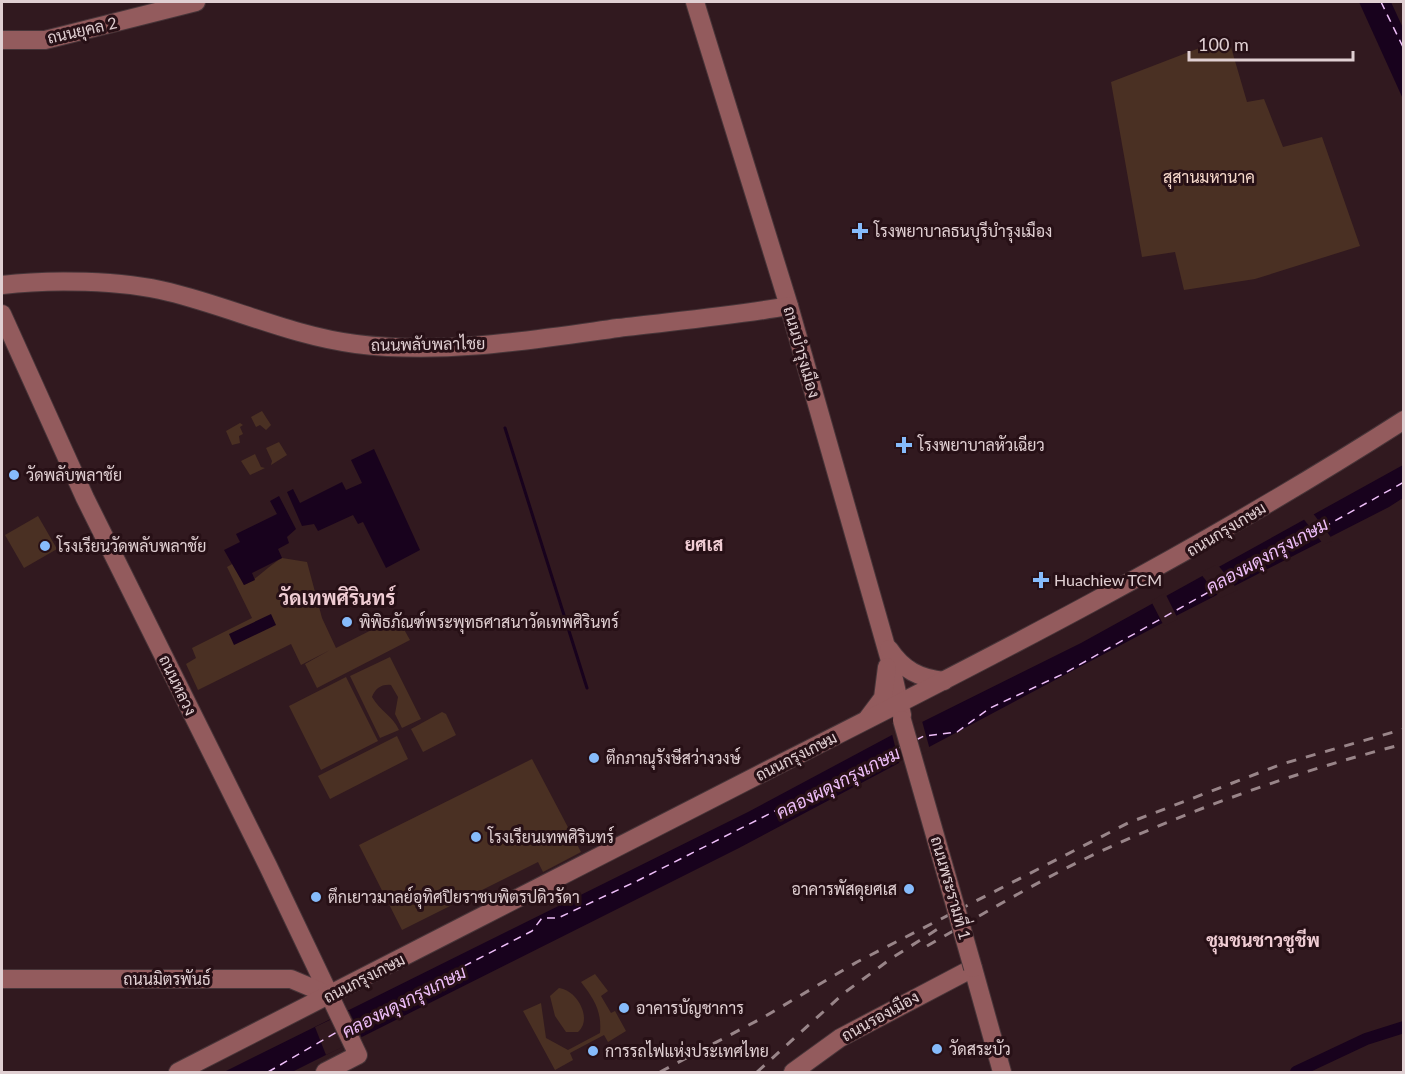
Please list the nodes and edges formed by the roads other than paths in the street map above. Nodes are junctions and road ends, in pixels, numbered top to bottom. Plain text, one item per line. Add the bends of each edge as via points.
1 (196, 2) edge
2 (695, 2) edge
3 (2, 40) edge
4 (2, 285) edge
5 (789, 306) junction
6 (2, 314) edge
7 (1404, 420) edge
8 (886, 648) junction
9 (944, 681) junction
10 (901, 712) junction
11 (866, 721) junction
12 (973, 968) junction
13 (2, 979) edge
14 (332, 1003) junction
15 (178, 1072) edge
16 (325, 1072) edge
17 (793, 1072) edge
18 (1002, 1072) edge

1 - 3 main road, ถนนยุคล 2 via 45,40
2 - 5 main road, ถนนบำรุงเมือง
4 - 5 main road, ถนนพลับพลาไชย via 99,284 167,292 298,331 354,344 390,347 559,338
5 - 8 main road, ถนนบำรุงเมือง
6 - 14 main road, ถนนหลวง via 80,487
7 - 9 main road, ถนนกรุงเกษม via 1191,549
8 - 9 main road via 905,669 930,680
8 - 10 main road, ถนนบำรุงเมือง
8 - 11 main road via 883,698
9 - 10 main road, ถนนกรุงเกษม
10 - 11 main road, ถนนกรุงเกษม
10 - 12 main road, ถนนพระรามที่ 1, bridge
11 - 14 main road, ถนนกรุงเกษม
12 - 17 main road, ถนนรองเมือง via 931,987 822,1049
12 - 18 main road, ถนนพระรามที่ 1
13 - 14 main road, ถนนมิตรพันธ์ via 291,979
14 - 15 main road, ถนนกรุงเกษม
14 - 16 main road, ถนนหลวง via 355,1051

